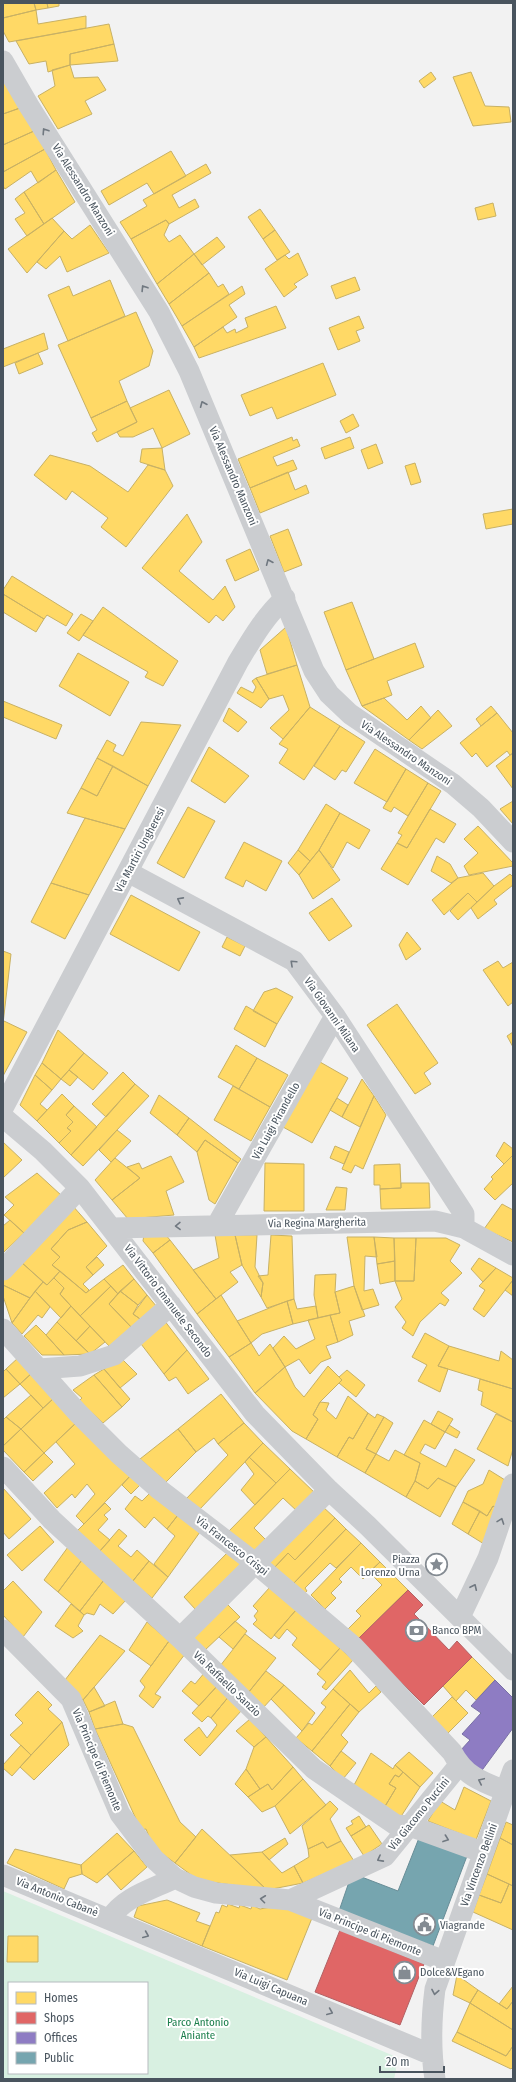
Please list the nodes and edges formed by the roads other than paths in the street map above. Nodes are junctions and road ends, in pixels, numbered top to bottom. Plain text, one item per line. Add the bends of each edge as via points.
1 (3, 61) edge
2 (285, 598) junction
3 (513, 842) edge
4 (128, 872) junction
5 (335, 1016) junction
6 (3, 1108) edge
7 (3, 1117) edge
8 (80, 1188) junction
9 (218, 1226) junction
10 (113, 1228) junction
11 (464, 1228) junction
12 (513, 1256) edge
13 (3, 1270) edge
14 (171, 1305) junction
15 (3, 1329) edge
16 (39, 1369) junction
17 (3, 1467) edge
18 (513, 1484) edge
19 (329, 1490) junction
20 (255, 1563) junction
21 (460, 1617) junction
22 (3, 1630) edge
23 (180, 1638) junction
24 (513, 1670) edge
25 (459, 1765) junction
26 (513, 1770) edge
27 (509, 1793) edge
28 (410, 1826) junction
29 (482, 1852) junction
30 (3, 1875) edge
31 (175, 1878) junction
32 (290, 1900) junction
33 (110, 1919) junction
34 (444, 1961) junction
35 (432, 2055) junction
36 (435, 2079) edge

2 -> 1 street, Via Alessandro Manzoni via 189,371 159,312
2 - 3 street, Via Alessandro Manzoni via 314,671 329,694 350,714 453,784 481,808
2 - 4 street, Via Martiri Ungheresi via 269,614 238,662
5 -> 4 street, Via Giovanni Milana via 294,962
4 - 6 street, Via Martiri Ungheresi
5 - 9 street, Via Luigi Pirandello
5 - 11 street, Via Giovanni Milana via 464,1214
7 - 8 street, Via Vittorio Emanuele Secondo via 43,1151
8 - 10 street, Via Vittorio Emanuele Secondo
8 - 13 street
9 -> 10 street, Via Regina Margherita
9 - 11 street, Via Regina Margherita via 435,1221
10 - 14 street, Via Vittorio Emanuele Secondo
11 - 12 street, Via Regina Margherita
14 - 16 street via 114,1355 80,1366
14 - 19 street, Via Vittorio Emanuele Secondo via 255,1414
15 - 16 street, Via Francesco Crispi
16 - 20 street, Via Francesco Crispi via 119,1454 160,1490
17 - 23 street, Via Raffaello Sanzio via 52,1520
21 -> 18 street via 488,1558
19 - 20 street
19 - 21 street, Via Vittorio Emanuele Secondo
20 - 23 street
20 - 25 street, Via Francesco Crispi via 353,1646 452,1752
21 - 24 street, Via Vittorio Emanuele Secondo
22 - 31 street, Via Principe di Piemonte via 71,1699 120,1814 154,1859
23 - 28 street, Via Raffaello Sanzio via 314,1769 396,1825
27 -> 25 street, Via Francesco Crispi via 476,1780
25 - 28 street, Via Giacomo Puccini
26 - 27 street, Via Vincenzo Bellini
27 - 29 street, Via Vincenzo Bellini
28 -> 29 street, Via Raffaello Sanzio
28 -> 32 street, Via Giacomo Puccini via 385,1856
29 - 34 street, Via Vincenzo Bellini
30 - 33 street, Via Antonio Cabanè
32 -> 31 street, Via Principe di Piemonte via 216,1893
31 - 33 street via 116,1909
32 - 34 street, Via Principe di Piemonte
33 -> 35 street, Via Luigi Capuana
34 -> 35 street, Via Vincenzo Bellini via 434,1995 431,2023
35 - 36 street, Via Vincenzo Bellini

